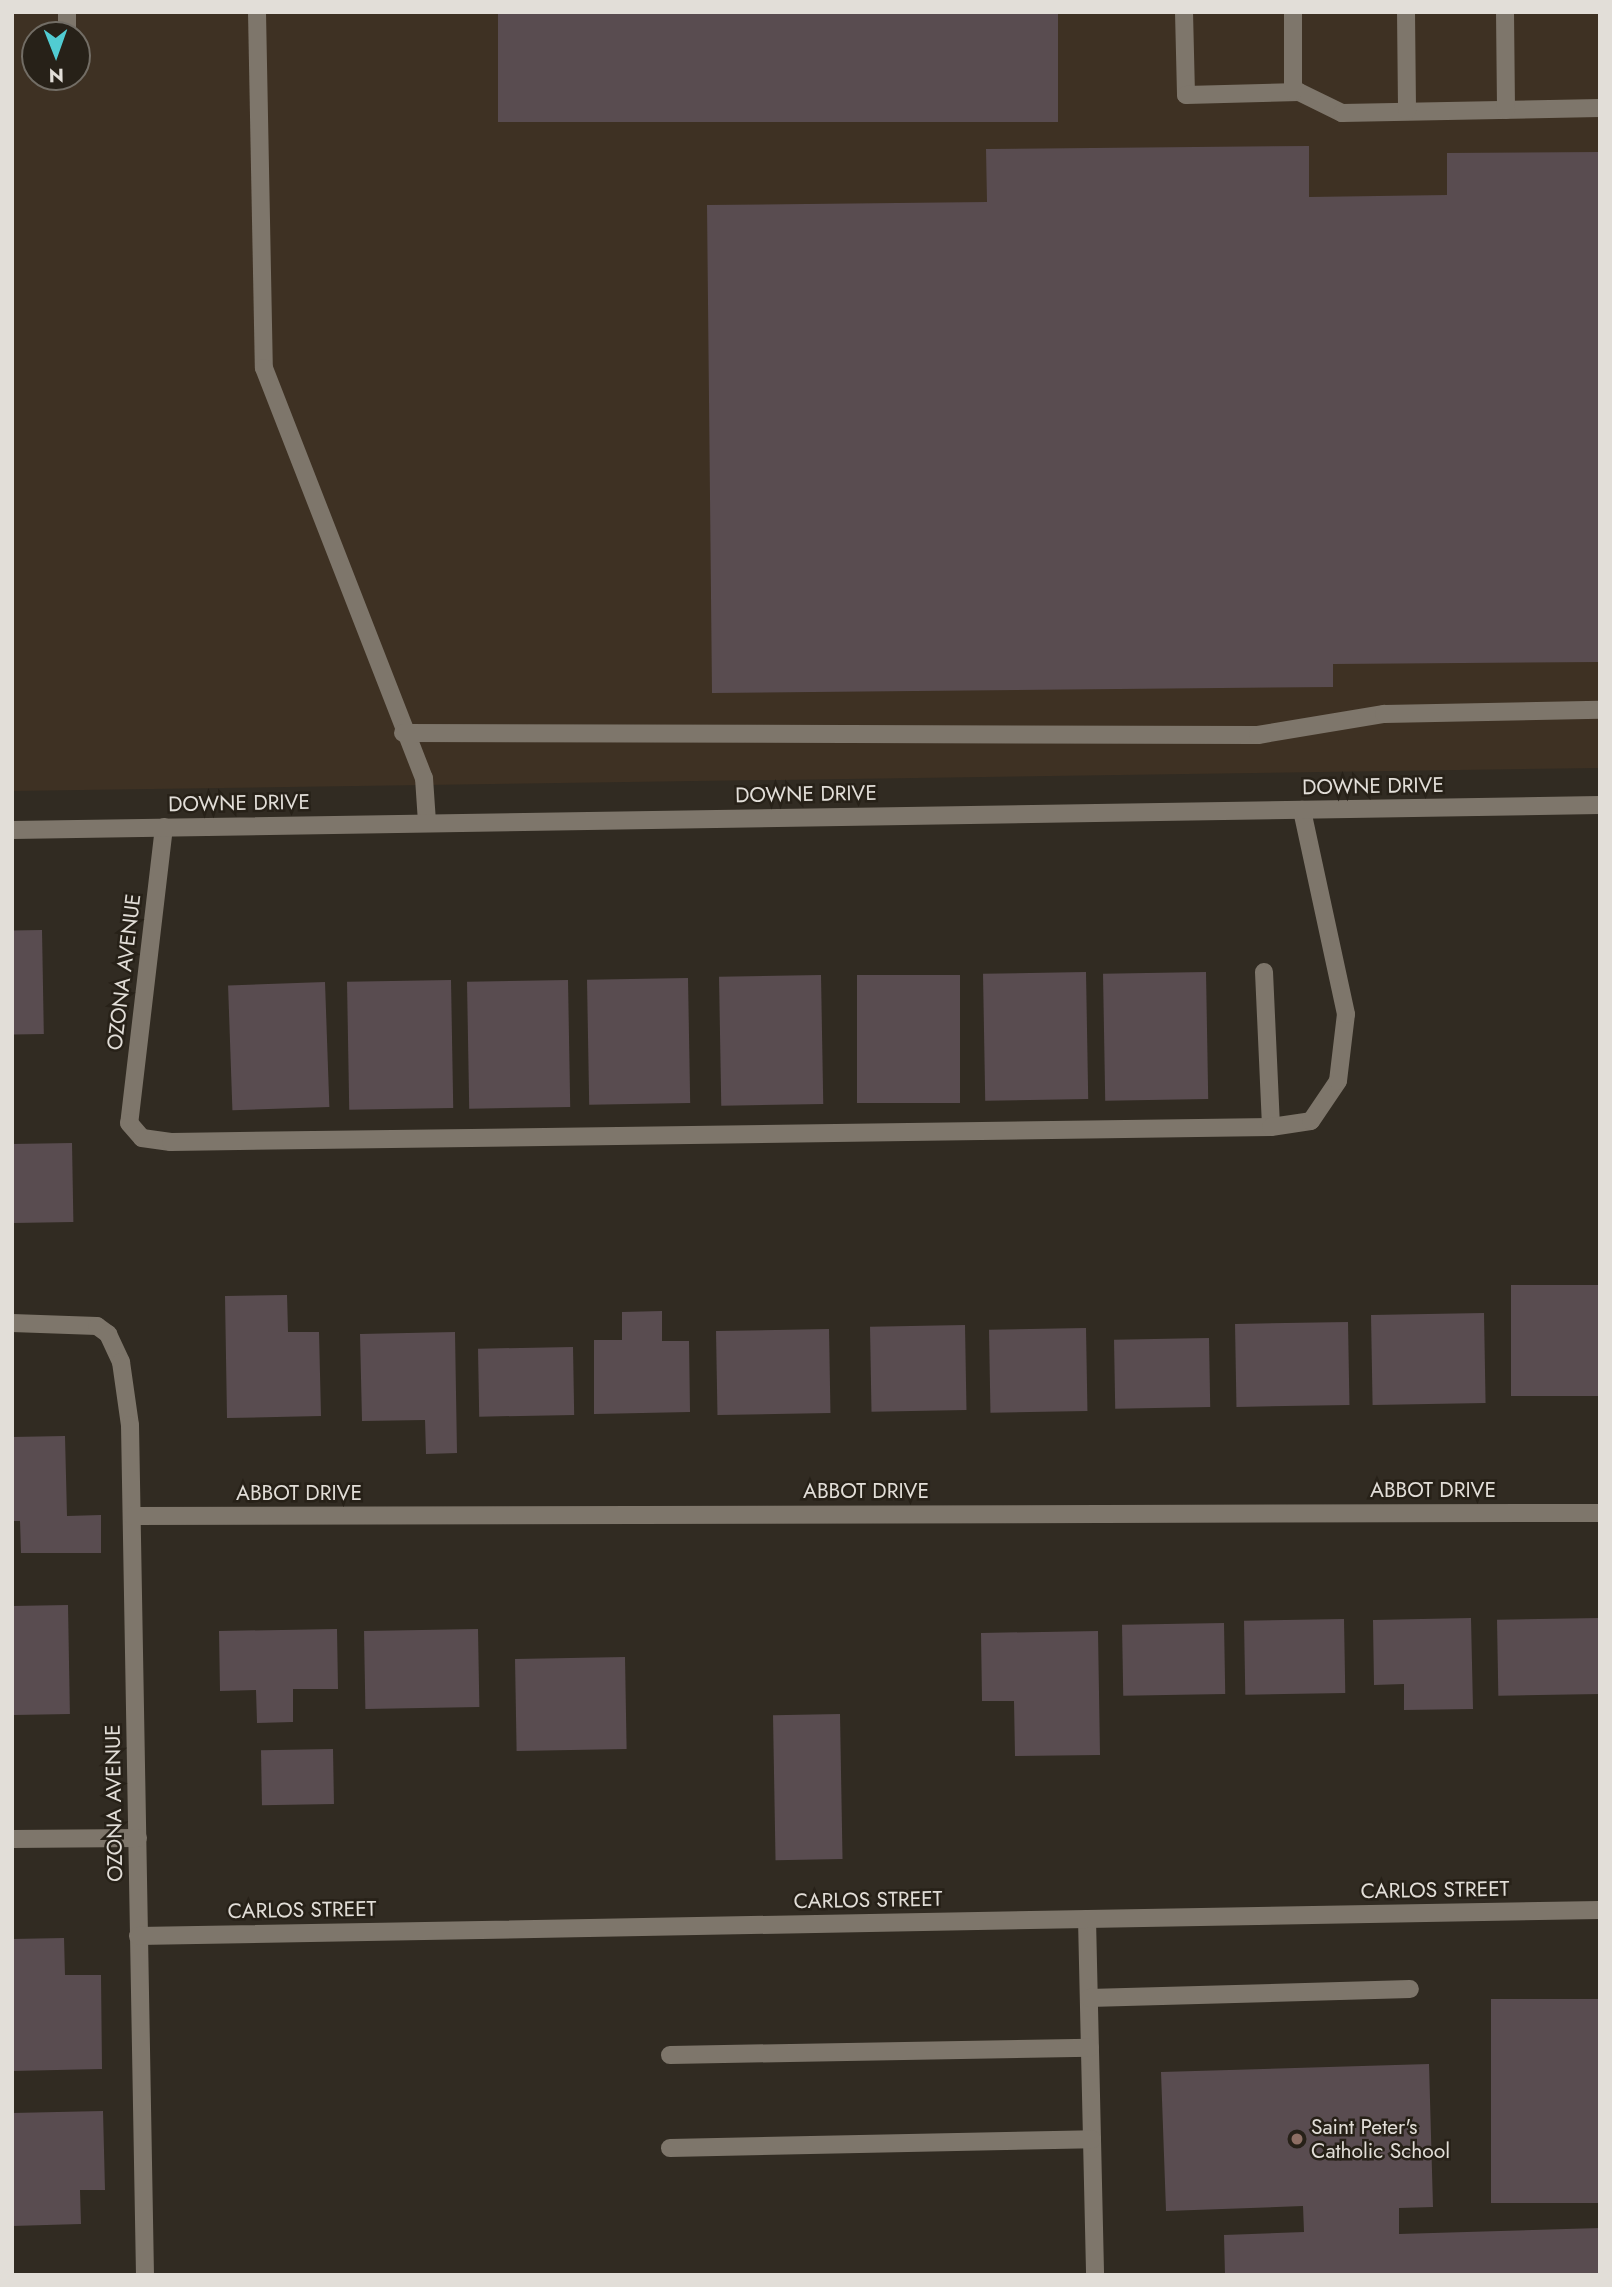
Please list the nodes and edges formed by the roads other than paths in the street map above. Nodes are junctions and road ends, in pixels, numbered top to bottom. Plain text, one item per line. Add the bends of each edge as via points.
1 (257, 12) edge
2 (1184, 12) edge
3 (1293, 12) edge
4 (1406, 12) edge
5 (1505, 12) edge
6 (1293, 92) junction
7 (1600, 108) edge
8 (1506, 110) junction
9 (1407, 111) junction
10 (1600, 710) edge
11 (403, 733) junction
12 (1600, 805) edge
13 (1302, 810) junction
14 (427, 822) junction
15 (164, 827) junction
16 (12, 830) edge
17 (1264, 972) dead end
18 (1271, 1127) junction
19 (12, 1323) edge
20 (1600, 1513) edge
21 (132, 1516) junction
22 (138, 1838) junction
23 (12, 1839) edge
24 (1600, 1910) edge
25 (1087, 1919) junction
26 (138, 1936) junction
27 (1410, 1989) dead end
28 (1089, 1998) junction
29 (1090, 2048) junction
30 (670, 2055) dead end
31 (1092, 2139) junction
32 (670, 2148) dead end
33 (145, 2275) edge
34 (1095, 2275) edge

1 - 11 street via 264,369
2 - 6 street via 1186,95
3 - 6 street
4 - 9 street
5 - 8 street
6 - 9 street via 1342,113
7 - 8 street
8 - 9 street
10 - 11 street via 1384,714 1258,735
11 - 14 street via 424,778
12 - 13 street, DOWNE DRIVE
13 - 14 street, DOWNE DRIVE
13 - 18 street via 1346,1014 1338,1081 1311,1121
14 - 15 street, DOWNE DRIVE
15 - 16 street, DOWNE DRIVE
15 - 18 street, OZONA AVENUE via 129,1123 142,1138 171,1142
17 - 18 street
19 - 21 street, OZONA AVENUE via 97,1326 108,1334 121,1362 130,1426
20 - 21 street, ABBOT DRIVE
21 - 22 street, OZONA AVENUE
22 - 23 street
22 - 26 street, OZONA AVENUE
24 - 25 street, CARLOS STREET
25 - 26 street, CARLOS STREET
25 - 28 street
26 - 33 street, OZONA AVENUE
27 - 28 street
28 - 29 street
29 - 30 street
29 - 31 street
31 - 32 street
31 - 34 street

